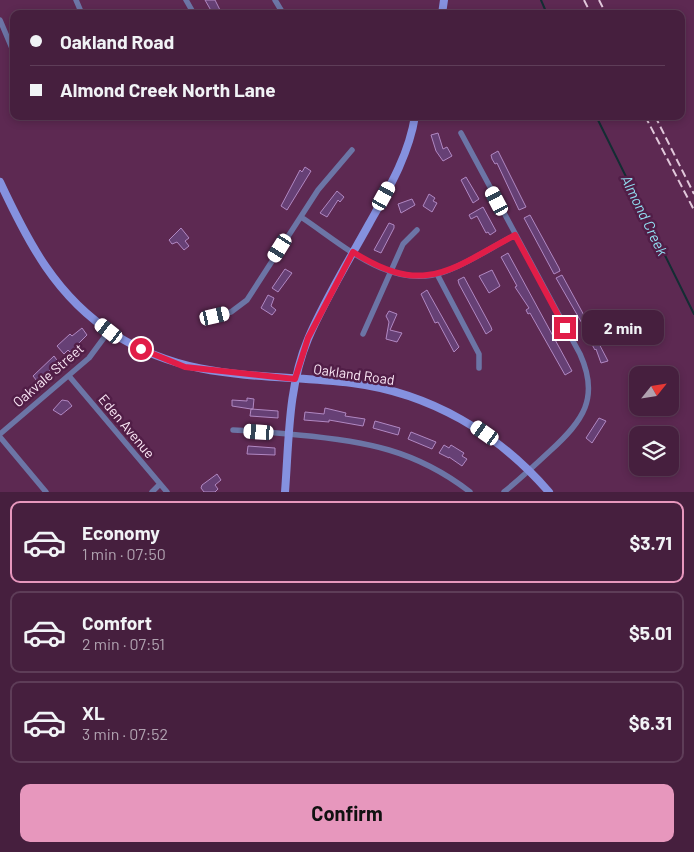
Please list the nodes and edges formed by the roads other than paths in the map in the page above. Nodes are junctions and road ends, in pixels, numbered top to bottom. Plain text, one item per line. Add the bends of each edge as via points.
1 (275, 0) edge
2 (281, 10) dead end
3 (0, 20) edge
4 (10, 44) edge
5 (414, 120) edge
6 (461, 133) dead end
7 (352, 150) dead end
8 (0, 182) edge
9 (301, 217) junction
10 (417, 230) dead end
11 (515, 235) junction
12 (353, 252) junction
13 (390, 272) junction
14 (437, 274) junction
15 (205, 318) dead end
16 (109, 331) junction
17 (363, 334) dead end
18 (479, 368) dead end
19 (69, 376) junction
20 (295, 379) junction
21 (232, 430) dead end
22 (290, 434) junction
23 (0, 436) edge
24 (529, 470) junction
25 (160, 484) junction
26 (46, 492) edge
27 (152, 492) edge
28 (167, 492) edge
29 (285, 492) edge
30 (470, 492) edge
31 (504, 492) edge
32 (549, 492) edge

1 - 2 street
3 - 4 street
5 - 12 street via 392,182
6 - 11 street
7 - 9 street via 318,190
8 - 16 street, Oakland Road via 39,259 66,294
9 - 12 street
9 - 15 street via 247,300 231,312
10 - 13 street via 403,244
11 - 14 street
11 - 24 street via 580,354 589,385 587,405 581,418
12 - 13 street
12 - 20 street via 308,338
13 - 14 street via 416,277
13 - 17 street
14 - 18 street via 476,348
16 - 19 street, Oakvale Street via 89,358
16 - 20 street, Oakland Road via 157,357 185,367
19 - 23 street, Oakvale Street
19 - 25 street, Eden Avenue
20 - 22 street
20 - 24 street, Oakland Road via 369,386 420,400 474,426
21 - 22 street
22 - 29 street
22 - 30 street via 358,441 392,449 433,467
23 - 26 street
24 - 31 street
24 - 32 street, Oakland Road
25 - 27 street
25 - 28 street, Eden Avenue

